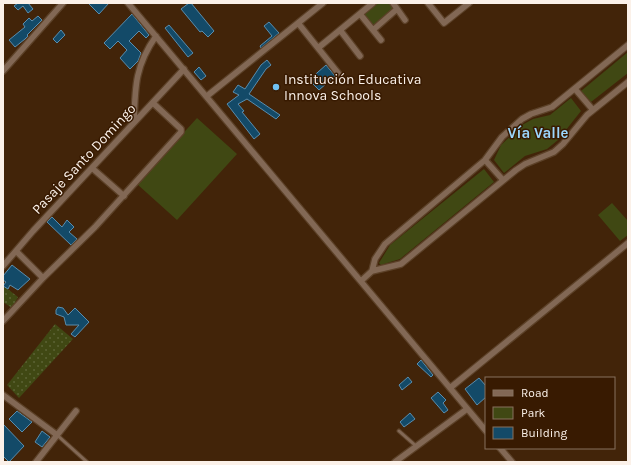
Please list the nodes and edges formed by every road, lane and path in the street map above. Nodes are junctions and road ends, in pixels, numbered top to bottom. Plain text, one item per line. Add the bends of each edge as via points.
1 (63, 3) edge
2 (128, 3) edge
3 (323, 3) edge
4 (373, 3) edge
5 (393, 3) edge
6 (428, 3) edge
7 (465, 4) edge
8 (398, 9) junction
9 (360, 14) junction
10 (405, 20) dead end
11 (298, 23) junction
12 (340, 30) junction
13 (372, 30) junction
14 (156, 36) junction
15 (381, 40) dead end
16 (628, 45) edge
17 (318, 48) junction
18 (360, 56) dead end
19 (184, 69) junction
20 (3, 71) edge
21 (338, 74) dead end
22 (628, 82) edge
23 (575, 89) junction
24 (207, 96) junction
25 (153, 103) junction
26 (593, 110) junction
27 (134, 122) junction
28 (486, 160) junction
29 (92, 168) junction
30 (503, 180) junction
31 (124, 196) junction
32 (628, 243) edge
33 (16, 251) junction
34 (3, 266) edge
35 (372, 271) junction
36 (43, 278) junction
37 (361, 281) junction
38 (3, 321) edge
39 (450, 388) junction
40 (3, 394) edge
41 (467, 409) junction
42 (76, 411) dead end
43 (485, 430) edge
44 (399, 431) dead end
45 (57, 435) junction
46 (416, 446) junction
47 (501, 449) edge
48 (36, 462) edge
49 (87, 462) edge
50 (395, 462) edge
51 (512, 462) edge

1 - 20 street
2 - 14 street
3 - 11 street
4 - 9 street
5 - 8 street
6 - 7 street via 444,23
8 - 10 street
8 - 13 street
9 - 12 street
9 - 13 street
11 - 17 street
11 - 24 street
12 - 17 street
12 - 18 street
13 - 15 street
14 - 19 street
14 - 27 street via 145,52 135,86
16 - 23 street
17 - 21 street
19 - 24 street
19 - 25 street, Pasaje Santo Domingo
22 - 26 street
23 - 26 street
23 - 28 street via 552,106 522,119 502,137
24 - 37 street
25 - 27 street, Pasaje Santo Domingo
25 - 31 street via 181,129 181,132
26 - 30 street via 554,152 525,164
27 - 29 street, Pasaje Santo Domingo
28 - 30 street
28 - 35 street via 385,244 375,259
29 - 31 street
29 - 33 street, Pasaje Santo Domingo
30 - 35 street via 401,264
31 - 36 street
32 - 39 street
33 - 34 street, Pasaje Santo Domingo
33 - 36 street
35 - 37 street
36 - 38 street
37 - 39 street
39 - 41 street
40 - 45 street
41 - 43 street
41 - 46 street
42 - 45 street
44 - 46 lane
45 - 48 street
45 - 49 lane
46 - 50 street
47 - 51 street

